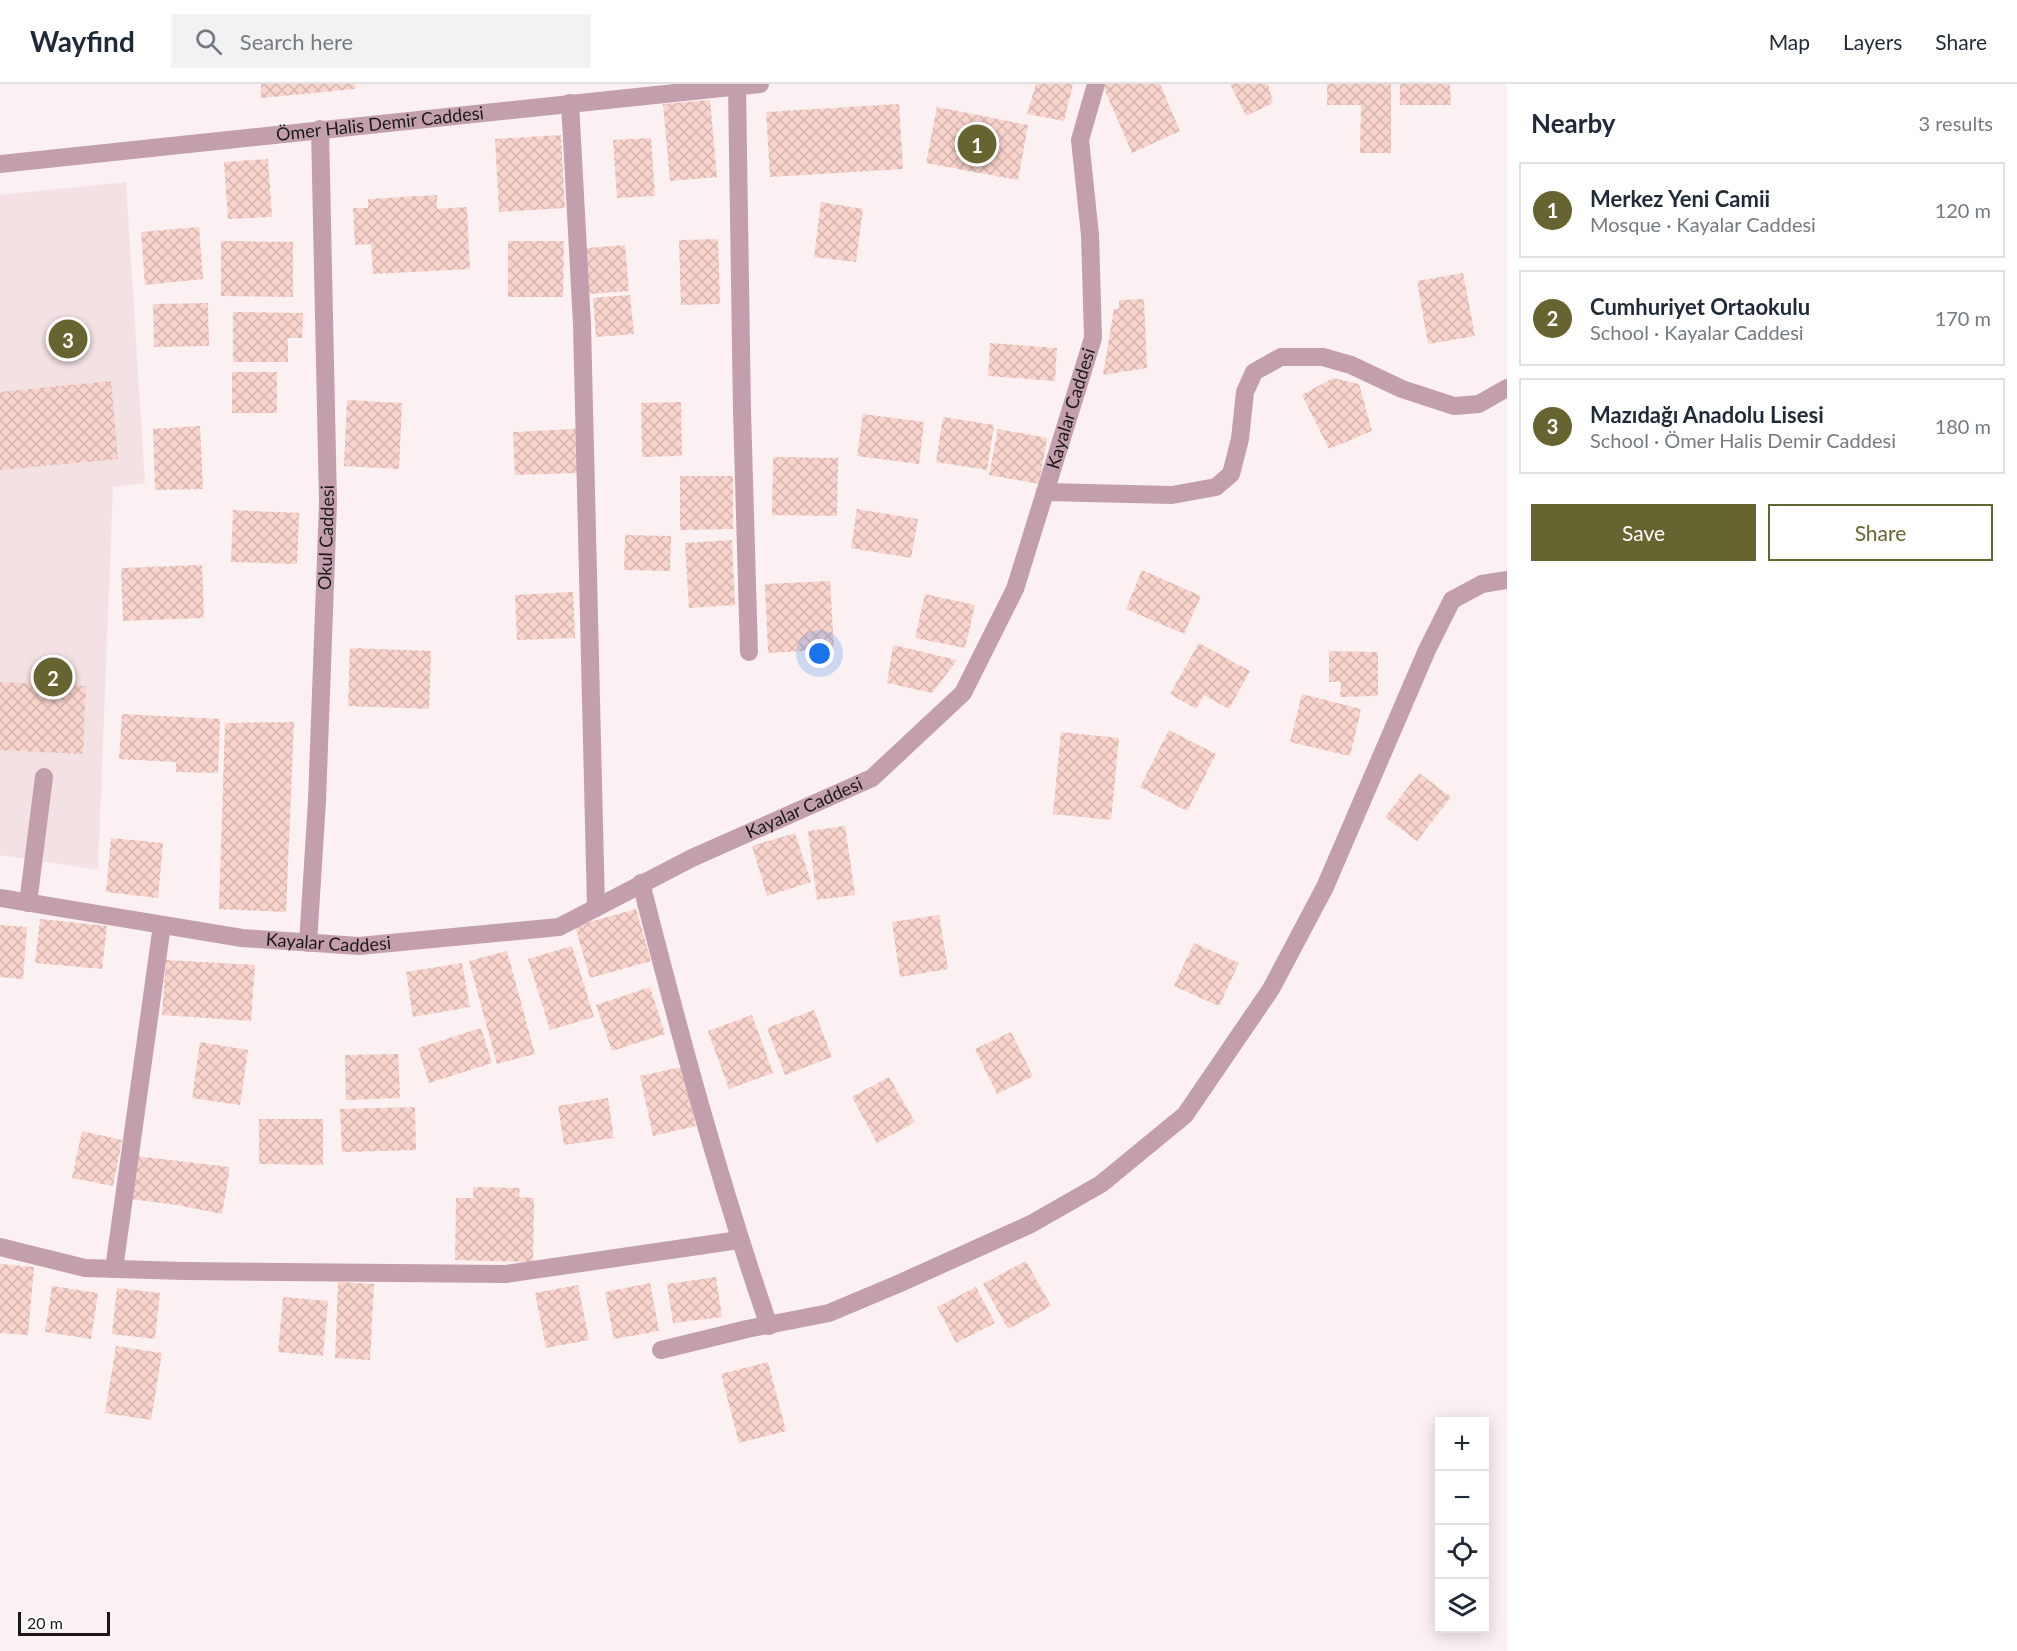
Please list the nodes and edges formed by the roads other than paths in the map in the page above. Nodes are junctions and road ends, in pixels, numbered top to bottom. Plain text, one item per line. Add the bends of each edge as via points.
1 (760, 84) edge
2 (1096, 84) edge
3 (737, 87) junction
4 (570, 103) junction
5 (320, 129) junction
6 (0, 164) edge
7 (1507, 388) edge
8 (1045, 492) junction
9 (1507, 580) edge
10 (749, 652) dead end
11 (44, 777) dead end
12 (641, 883) junction
13 (0, 898) edge
14 (28, 903) junction
15 (596, 908) junction
16 (162, 925) junction
17 (308, 943) junction
18 (739, 1240) junction
19 (0, 1247) edge
20 (114, 1269) junction
21 (769, 1326) junction
22 (661, 1350) dead end

1 - 3 street, Ömer Halis Demir Caddesi
2 - 8 street, Kayalar Caddesi via 1080,140 1090,235 1094,338
3 - 4 street, Ömer Halis Demir Caddesi
3 - 10 street
4 - 5 street, Ömer Halis Demir Caddesi
4 - 15 street via 582,324
5 - 6 street, Ömer Halis Demir Caddesi
5 - 17 street, Okul Caddesi via 328,503
7 - 8 street via 1479,404 1454,406 1323,357 1281,357 1254,372 1245,393 1231,474 1216,487 1172,495
8 - 12 street, Kayalar Caddesi via 1015,589 963,693 872,778
9 - 21 street via 1482,584 1452,600 1325,887 1271,989 1185,1115 1101,1184 1031,1224 829,1313
11 - 14 street
12 - 15 street, Kayalar Caddesi
12 - 18 street
13 - 14 street, Kayalar Caddesi
14 - 16 street, Kayalar Caddesi
15 - 17 street, Kayalar Caddesi via 559,927 359,946
16 - 17 street, Kayalar Caddesi via 242,938
16 - 20 street
18 - 20 street via 506,1274
18 - 21 street
19 - 20 street via 85,1268
21 - 22 street

